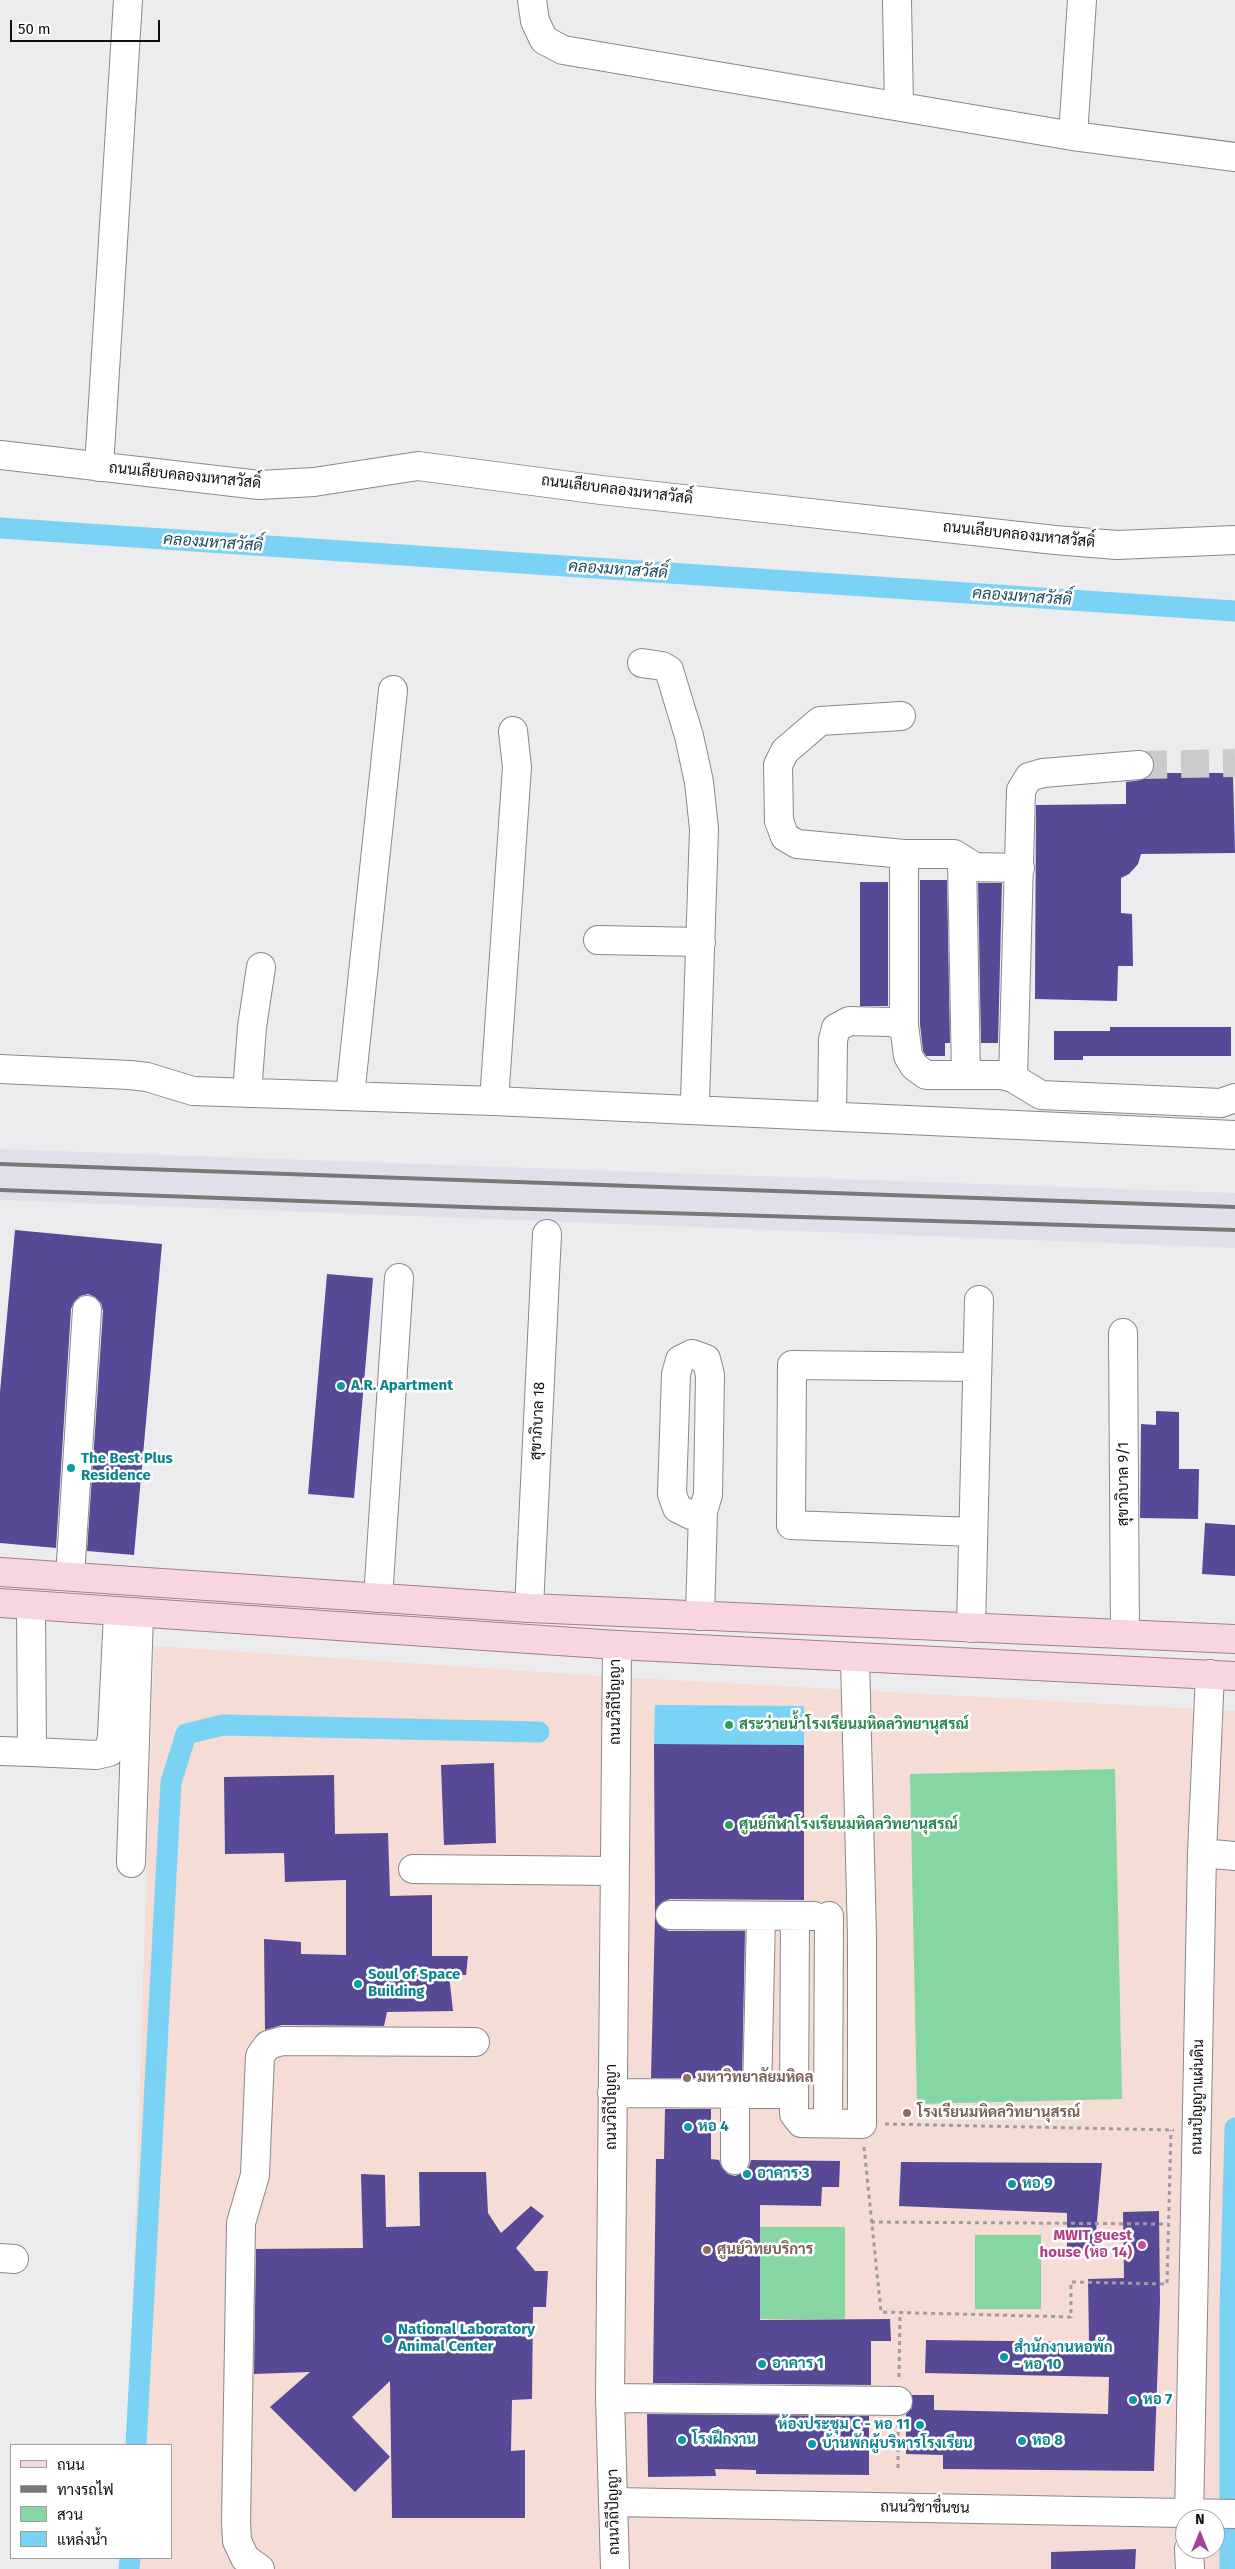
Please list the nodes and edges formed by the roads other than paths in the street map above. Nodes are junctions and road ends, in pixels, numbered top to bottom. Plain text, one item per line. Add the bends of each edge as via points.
1 (128, 0) edge
2 (532, 0) edge
3 (897, 0) edge
4 (1082, 0) edge
5 (900, 106) junction
6 (1073, 136) junction
7 (1235, 157) edge
8 (0, 455) edge
9 (99, 467) junction
10 (1235, 540) edge
11 (642, 662) dead end
12 (393, 690) dead end
13 (901, 716) dead end
14 (513, 731) dead end
15 (1139, 765) tunnel mouth
16 (904, 854) junction
17 (962, 861) junction
18 (1020, 868) junction
19 (598, 940) dead end
20 (701, 942) junction
21 (261, 967) dead end
22 (904, 1025) junction
23 (0, 1070) edge
24 (966, 1075) junction
25 (1013, 1078) junction
26 (247, 1093) junction
27 (350, 1096) junction
28 (1235, 1098) edge
29 (494, 1101) junction
30 (697, 1110) junction
31 (832, 1116) junction
32 (1235, 1135) edge
33 (547, 1234) dead end
34 (399, 1278) dead end
35 (979, 1300) dead end
36 (87, 1310) dead end
37 (1124, 1333) dead end
38 (977, 1367) junction
39 (694, 1512) dead end
40 (973, 1532) junction
41 (0, 1572) edge
42 (70, 1576) junction
43 (378, 1598) junction
44 (0, 1603) edge
45 (31, 1606) junction
46 (529, 1608) junction
47 (129, 1613) junction
48 (691, 1615) junction
49 (971, 1628) junction
50 (1125, 1634) junction
51 (1235, 1639) edge
52 (617, 1645) junction
53 (855, 1658) junction
54 (1222, 1675) edge
55 (0, 1751) edge
56 (32, 1752) junction
57 (1202, 1853) junction
58 (1235, 1856) edge
59 (131, 1863) dead end
60 (413, 1869) dead end
61 (614, 1871) junction
62 (670, 1915) dead end
63 (860, 1915) junction
64 (761, 1916) junction
65 (795, 1916) junction
66 (829, 1916) junction
67 (475, 2042) dead end
68 (612, 2093) junction
69 (746, 2094) junction
70 (794, 2094) junction
71 (828, 2123) junction
72 (735, 2160) dead end
73 (610, 2398) junction
74 (898, 2402) dead end
75 (615, 2502) junction
76 (1189, 2509) edge
77 (1175, 2516) edge
78 (260, 2569) edge
79 (616, 2569) edge

1 - 9 street
2 - 5 street via 535,21 544,40 563,50
3 - 5 street
4 - 6 street
5 - 6 street
6 - 7 street
8 - 9 street, ถนนเลียบคลองมหาสวัสดิ์
9 - 10 street, ถนนเลียบคลองมหาสวัสดิ์ via 259,485 314,482 418,466 601,490 1064,541 1117,545
11 - 20 street via 669,670 693,754 704,829
12 - 27 street
13 - 16 street via 820,720 786,751 778,765 779,821 786,837 797,844
14 - 29 street via 517,767
15 - 18 street via 1029,777 1021,790
16 - 17 street via 954,854
16 - 22 street
17 - 18 street via 975,868
17 - 24 street
18 - 25 street
19 - 20 street
20 - 30 street
21 - 26 street
22 - 24 street via 908,1056 914,1066 926,1075
22 - 31 street via 849,1021 836,1028
23 - 26 street via 130,1075 192,1091
24 - 25 street
25 - 28 street via 1041,1095 1220,1103
26 - 27 street
27 - 29 street
29 - 30 street
30 - 31 street
31 - 32 street
33 - 46 street, สุขาภิบาล 18
34 - 43 street
35 - 38 street
36 - 42 street
37 - 50 street, สุขาภิบาล 9/1
38 - 40 street
38 - 40 street via 792,1365 791,1525
39 - 48 street
40 - 49 street
41 - 42 main road
42 - 43 main road
43 - 46 main road
44 - 45 main road
45 - 47 main road
45 - 56 street
46 - 48 main road
47 - 52 main road
47 - 56 street via 109,1752 96,1755
47 - 59 street
48 - 49 main road
49 - 50 main road
50 - 51 main road
52 - 53 main road
52 - 61 street, ถนนวิถีปัญญา
53 - 54 main road
53 - 63 street
54 - 57 street, ถนนปัญญาแผ่นดิน
55 - 56 street
57 - 58 street
57 - 76 street, ถนนปัญญาแผ่นดิน via 1184,2130
60 - 61 street
61 - 68 street, ถนนวิถีปัญญา
62 - 64 street
63 - 66 street
63 - 71 street via 862,2124
64 - 65 street
64 - 69 street
65 - 66 street
65 - 70 street
66 - 71 street
67 - 78 street via 282,2041 268,2045 260,2056 255,2175 241,2223 236,2522 237,2541 245,2558
68 - 69 street
68 - 73 street, ถนนวิถีปัญญา
69 - 70 street
69 - 72 street
70 - 71 street via 794,2114 798,2121
73 - 74 street
73 - 75 street, ถนนวิถีปัญญา
75 - 77 street, ถนนวิชาชื่นชน
75 - 79 street, ถนนวิถีปัญญา

